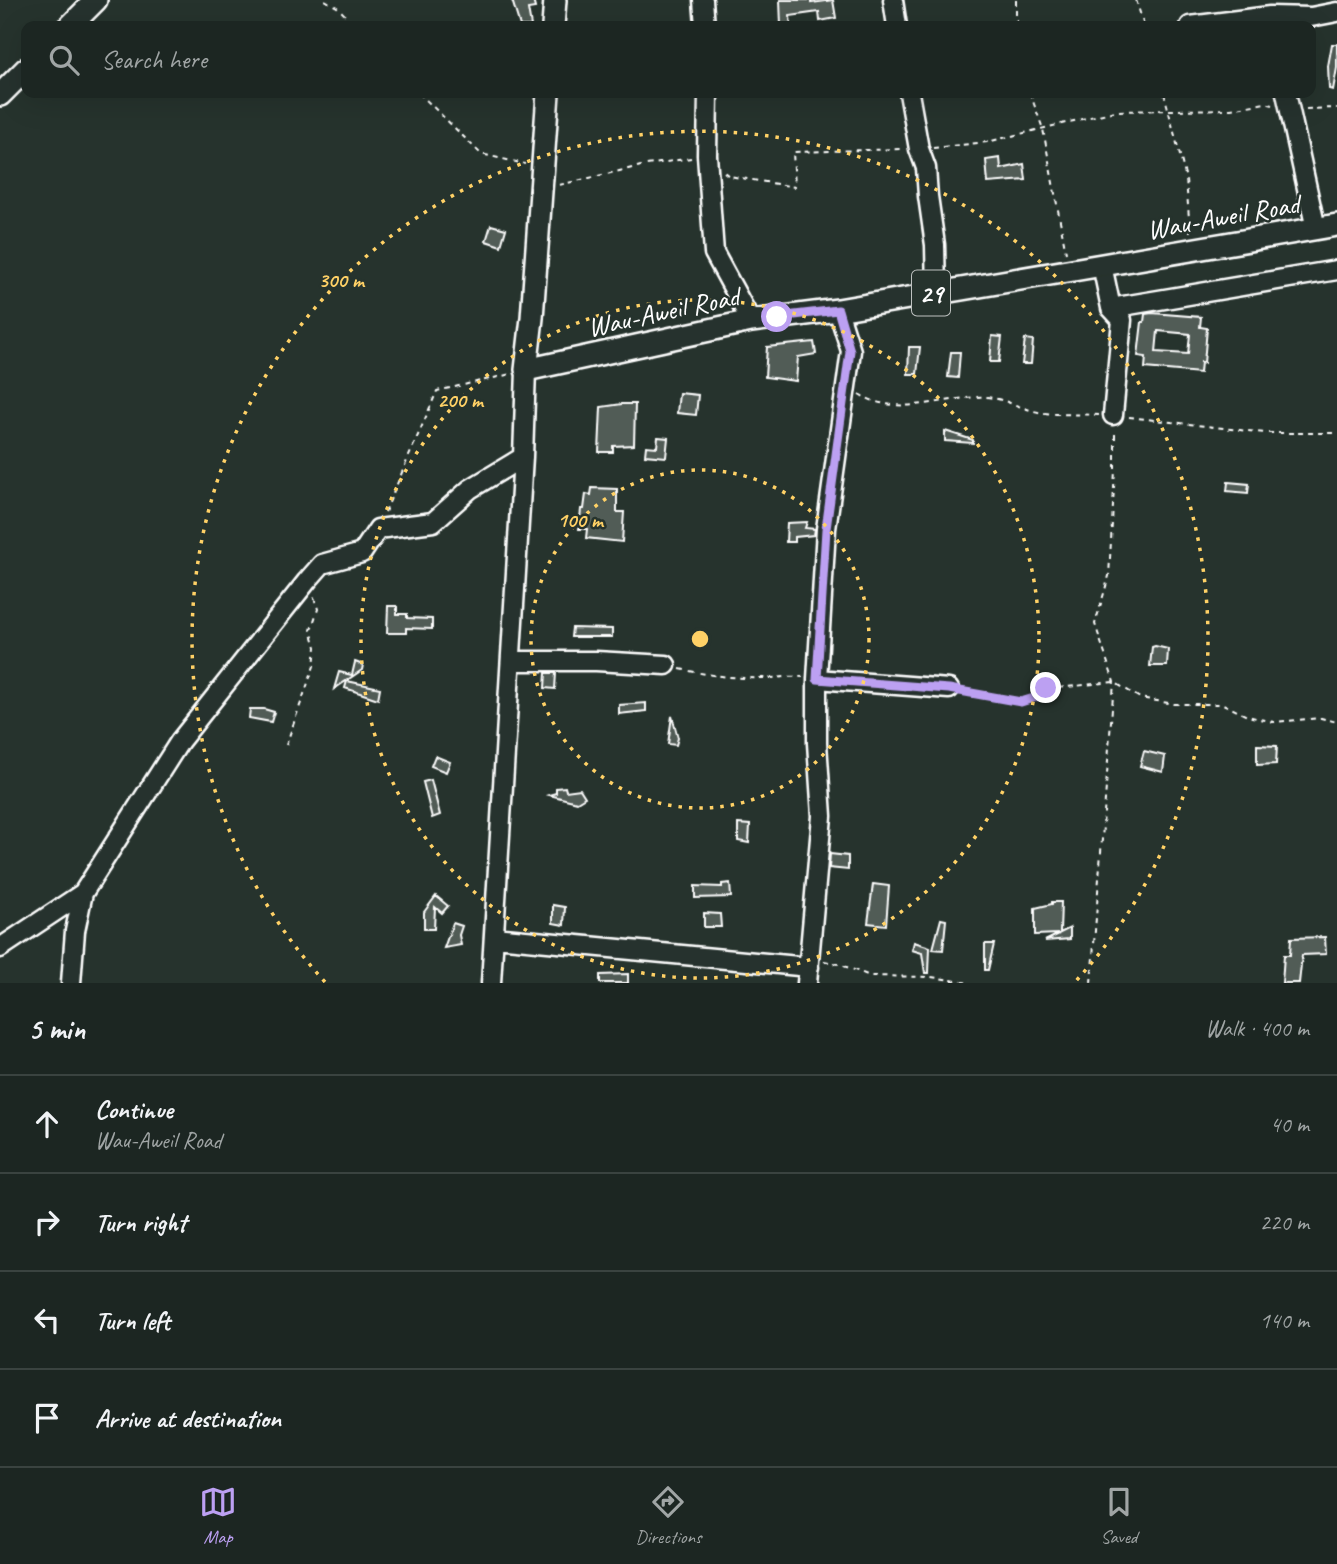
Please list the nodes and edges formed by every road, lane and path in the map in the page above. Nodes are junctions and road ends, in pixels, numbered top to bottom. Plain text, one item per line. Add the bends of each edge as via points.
1 (96, 0) edge
2 (325, 0) edge
3 (555, 0) edge
4 (703, 0) edge
5 (893, 0) edge
6 (1016, 0) edge
7 (1136, 0) edge
8 (1309, 9) edge
9 (1337, 12) edge
10 (75, 21) edge
11 (351, 21) edge
12 (553, 21) edge
13 (705, 21) edge
14 (896, 21) edge
15 (1016, 21) edge
16 (1142, 21) edge
17 (1271, 21) edge
18 (21, 74) edge
19 (0, 95) edge
20 (424, 98) edge
21 (548, 98) edge
22 (708, 98) edge
23 (910, 98) edge
24 (1033, 98) edge
25 (1165, 98) edge
26 (1287, 98) edge
27 (543, 168) junction
28 (1326, 227) edge
29 (1191, 250) junction
30 (1102, 265) junction
31 (1337, 270) edge
32 (1069, 272) junction
33 (936, 292) junction
34 (1111, 308) junction
35 (838, 310) junction
36 (751, 320) junction
37 (526, 370) junction
38 (846, 380) junction
39 (1113, 415) junction
40 (1337, 433) edge
41 (523, 457) junction
42 (378, 529) junction
43 (307, 581) junction
44 (511, 661) junction
45 (666, 665) joint
46 (817, 679) junction
47 (1114, 682) junction
48 (949, 689) joint
49 (1337, 722) edge
50 (286, 745) dead end
51 (83, 893) junction
52 (494, 937) junction
53 (0, 948) edge
54 (808, 975) edge
55 (71, 983) edge
56 (491, 983) edge
57 (970, 983) edge
58 (1091, 983) edge

1 - 10 main road
2 - 11 path
3 - 12 main road
4 - 13 street
5 - 14 street
6 - 15 path
7 - 16 path
8 - 9 street
8 - 17 street
18 - 19 main road
20 - 27 path via 481,154
21 - 27 main road
22 - 36 street via 714,253
23 - 33 street via 926,168
24 - 32 path via 1043,129
25 - 29 path via 1186,179
26 - 28 street
27 - 37 main road
28 - 29 main road, Wau-Aweil Road / 29
29 - 30 main road, Wau-Aweil Road / 29
30 - 32 main road, Wau-Aweil Road / 29
30 - 34 street
31 - 34 street
32 - 33 main road, Wau-Aweil Road / 29
33 - 35 main road, Wau-Aweil Road / 29
34 - 39 street via 1122,320
35 - 36 main road, Wau-Aweil Road / 29
35 - 38 street via 850,351
36 - 37 main road, Wau-Aweil Road / 29
37 - 41 street
37 - 42 path via 437,391
38 - 39 path via 872,403 924,406 995,397 1042,413
38 - 46 street via 826,529
39 - 40 path via 1265,433
39 - 47 path via 1111,557 1095,624
41 - 42 street via 470,489 433,522
41 - 44 street
42 - 43 street via 362,553 322,564
43 - 50 path via 318,609 311,630 316,647 314,666
43 - 51 street via 180,741
44 - 45 street
44 - 52 street
45 - 46 path via 702,674
46 - 48 street
46 - 54 street via 822,816
47 - 48 path via 1046,688 1021,702
47 - 49 path via 1140,698 1174,704 1223,704 1273,722 1321,718
47 - 58 path
51 - 53 street
51 - 55 street
52 - 54 street
52 - 56 street
54 - 57 path via 820,960 870,976 931,976

